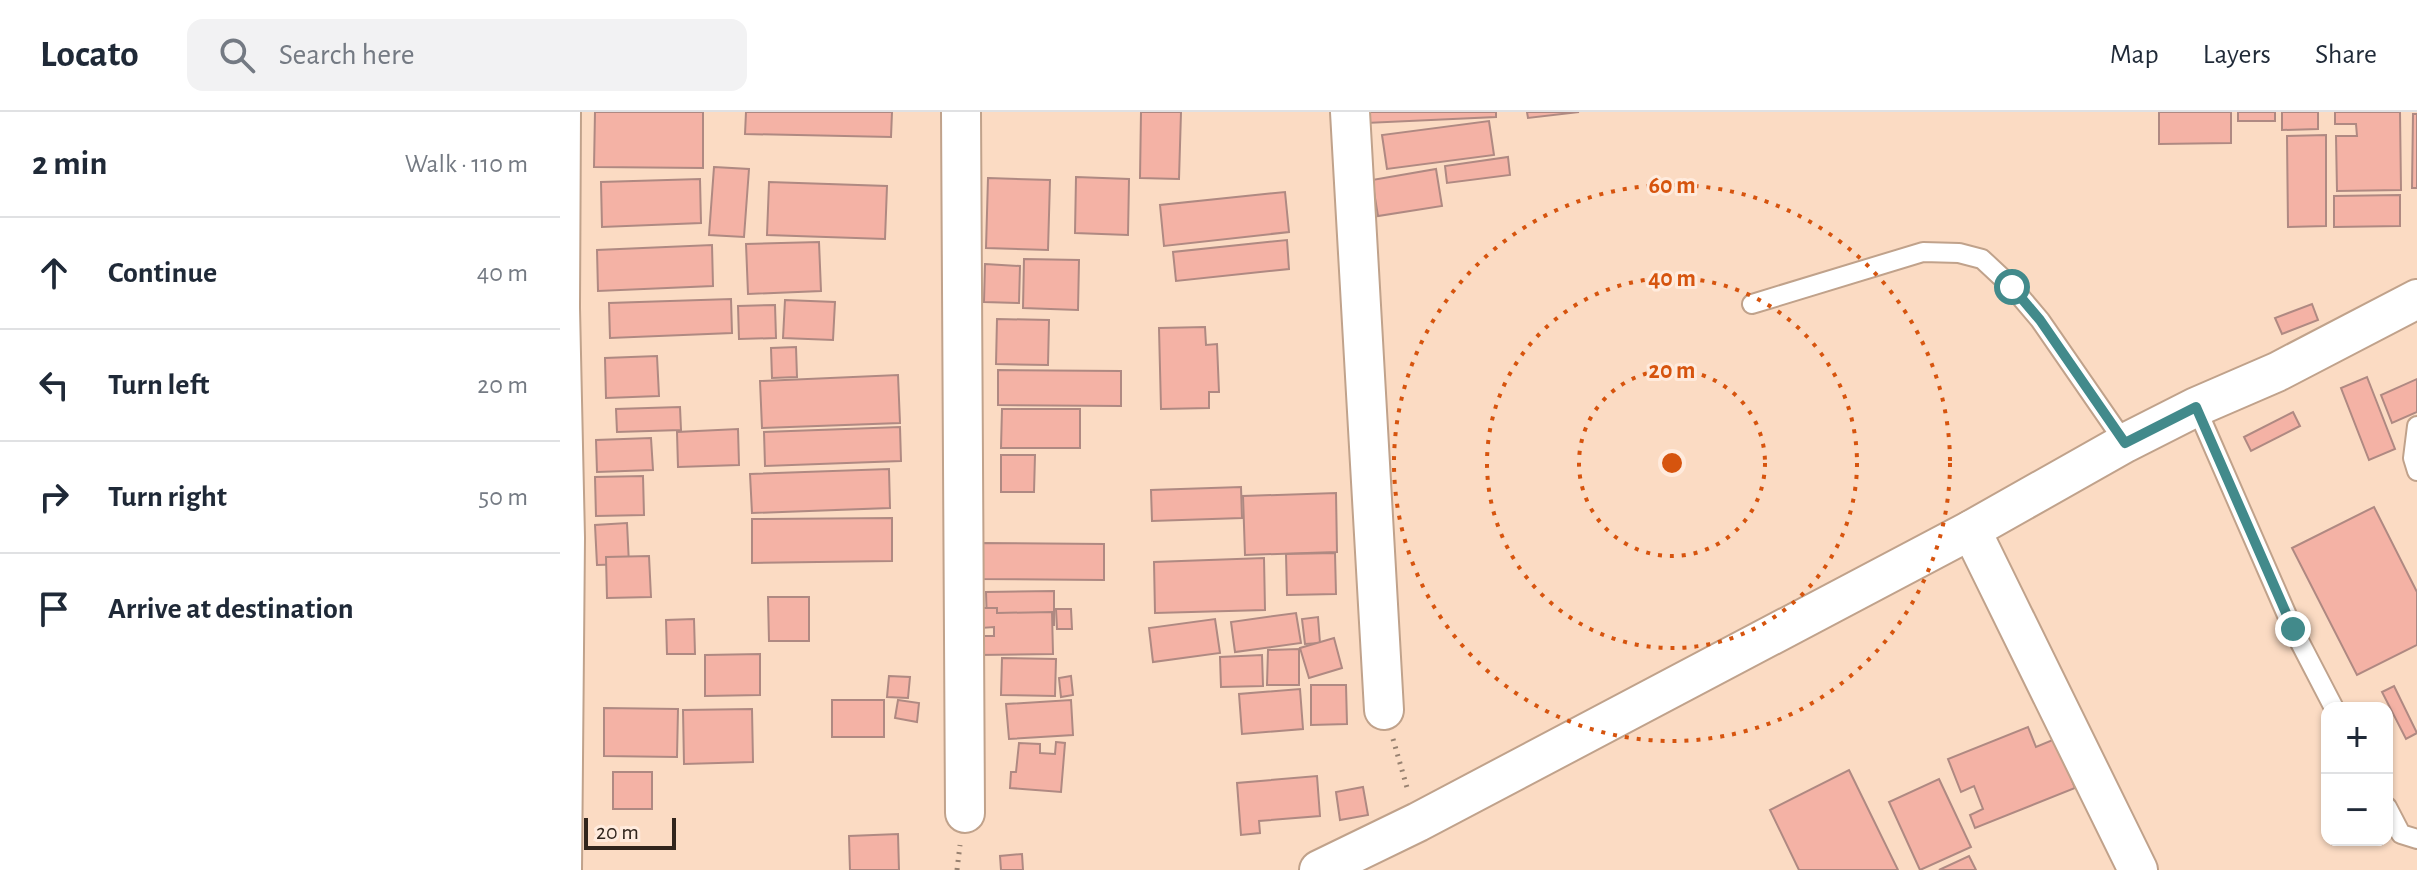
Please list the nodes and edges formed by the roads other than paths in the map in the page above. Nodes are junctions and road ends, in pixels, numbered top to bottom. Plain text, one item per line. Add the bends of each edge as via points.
1 (561, 112) edge
2 (961, 112) edge
3 (1350, 112) edge
4 (2417, 299) edge
5 (1752, 304) dead end
6 (560, 308) edge
7 (2196, 407) junction
8 (2417, 426) edge
9 (2125, 443) junction
10 (2417, 471) edge
11 (1971, 530) junction
12 (2331, 702) edge
13 (1384, 710) road end
14 (965, 813) dead end
15 (2393, 819) edge
16 (2417, 839) edge
17 (562, 870) edge
18 (1319, 870) edge
19 (2138, 870) edge

1 - 6 street
2 - 14 street
3 - 13 street
4 - 7 street via 2277,372
5 - 9 lane via 1923,252 1982,259 2040,320
6 - 17 street via 565,538
7 - 9 street
7 - 12 lane via 2293,629
8 - 10 lane
9 - 11 street
11 - 18 street
11 - 19 street
15 - 16 lane via 2401,834

